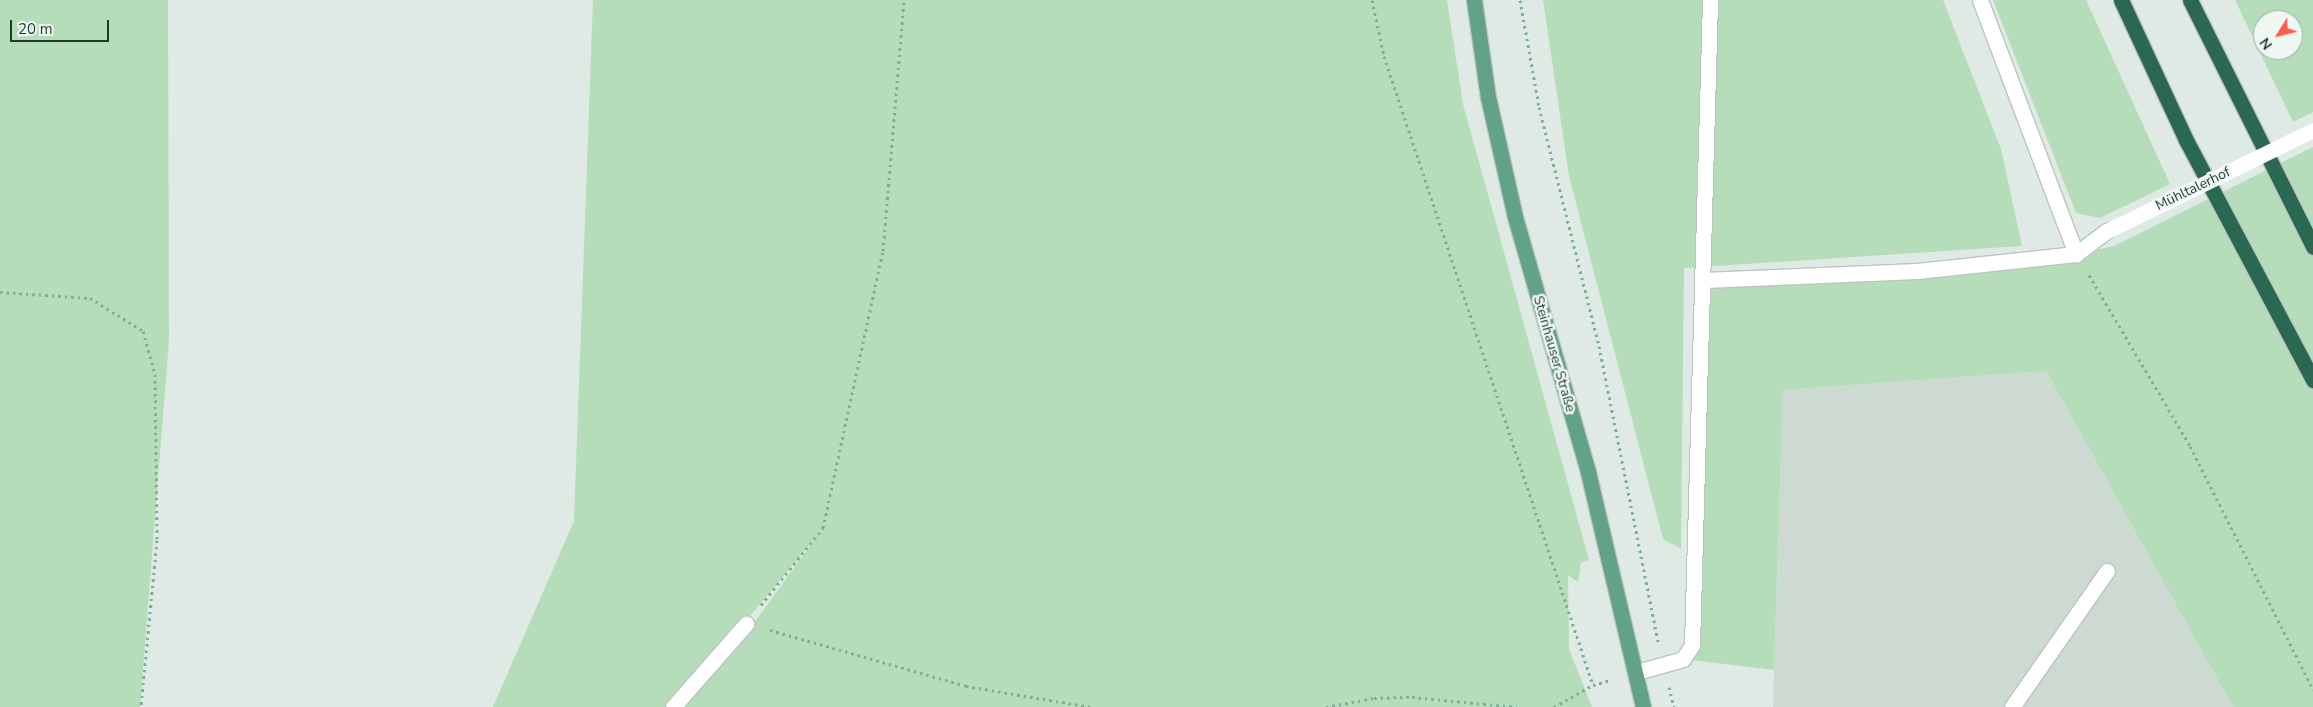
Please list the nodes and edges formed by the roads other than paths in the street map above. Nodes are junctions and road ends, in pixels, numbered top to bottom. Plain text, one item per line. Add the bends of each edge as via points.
1 (1474, 0) edge
2 (1710, 0) edge
3 (1980, 0) edge
4 (2121, 0) edge
5 (2190, 0) edge
6 (2313, 130) edge
7 (2313, 247) edge
8 (2076, 254) junction
9 (1704, 280) junction
10 (2313, 380) edge
11 (2107, 571) dead end
12 (746, 624) road end
13 (1637, 672) junction
14 (672, 707) edge
15 (1643, 707) edge
16 (2012, 707) edge

1 - 13 main road, Steinhauser Straße via 1488,97 1515,217 1588,472
2 - 9 lane
3 - 8 lane
4 - 10 highway via 2186,140
5 - 7 highway
6 - 8 lane, Mühltalerhof, bridge via 2107,232
8 - 9 lane via 1916,271
9 - 13 lane via 1696,404 1692,646 1683,658
11 - 16 lane
12 - 14 lane
13 - 15 main road, Steinhauser Straße

